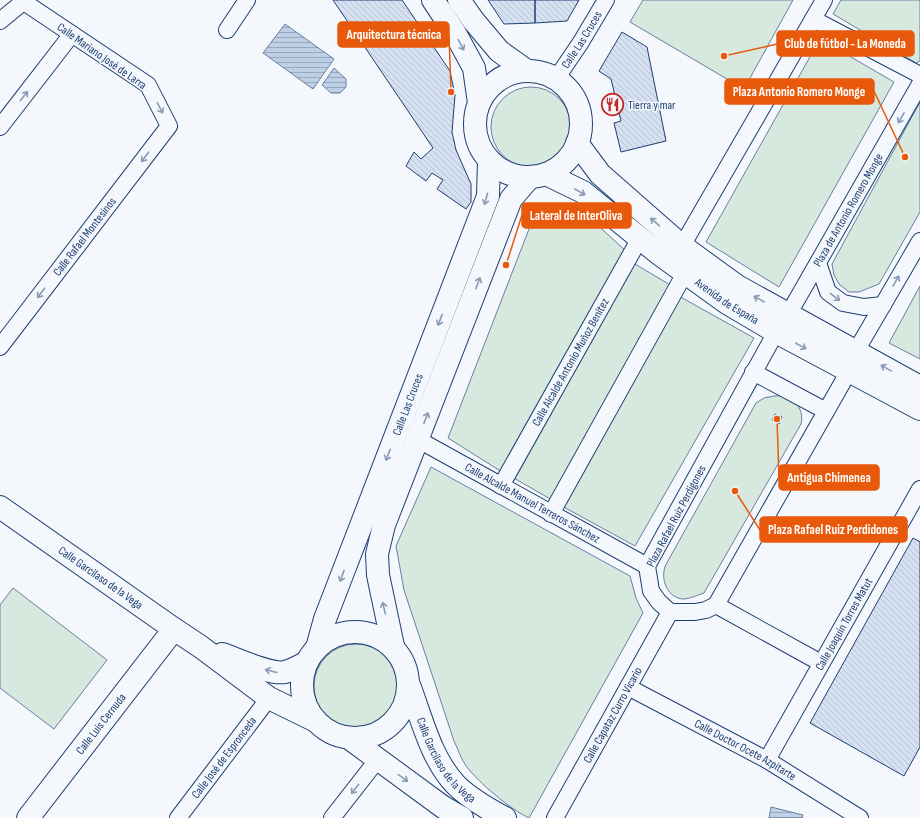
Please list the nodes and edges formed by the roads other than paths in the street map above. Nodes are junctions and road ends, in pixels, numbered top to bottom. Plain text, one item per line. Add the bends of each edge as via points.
1 (247, 0) edge
2 (433, 0) edge
3 (459, 0) edge
4 (606, 0) edge
5 (824, 0) edge
6 (22, 1) edge
7 (813, 20) junction
8 (0, 21) edge
9 (227, 30) dead end
10 (72, 34) junction
11 (527, 71) junction
12 (920, 76) edge
13 (556, 79) junction
14 (920, 84) edge
15 (479, 103) junction
16 (169, 126) joint
17 (0, 127) edge
18 (577, 143) junction
19 (489, 160) junction
20 (538, 176) junction
21 (640, 238) junction
22 (920, 241) edge
23 (682, 246) junction
24 (818, 263) junction
25 (686, 273) junction
26 (883, 305) junction
27 (788, 315) junction
28 (776, 332) junction
29 (0, 347) edge
30 (852, 361) junction
31 (753, 372) junction
32 (920, 387) edge
33 (920, 409) edge
34 (826, 411) junction
35 (417, 439) junction
36 (501, 486) junction
37 (920, 489) edge
38 (0, 507) edge
39 (551, 514) junction
40 (647, 566) junction
41 (716, 605) junction
42 (670, 612) junction
43 (174, 629) junction
44 (393, 646) junction
45 (201, 647) junction
46 (312, 655) junction
47 (821, 663) junction
48 (409, 685) junction
49 (628, 688) junction
50 (269, 698) junction
51 (316, 721) junction
52 (349, 738) junction
53 (378, 759) junction
54 (767, 760) junction
55 (28, 818) edge
56 (178, 818) edge
57 (332, 818) edge
58 (462, 818) edge
59 (505, 818) edge
60 (555, 818) edge
61 (860, 818) edge

1 - 9 street
2 -> 15 main road via 474,68
3 - 11 main road via 472,20 499,51
4 - 13 street, Calle Las Cruces
5 - 7 street
6 - 8 street
6 - 10 street, Calle Mariano José de Larra
7 - 12 street
7 - 23 street
10 -> 16 street, Calle Mariano José de Larra via 148,85
17 -> 10 street
11 - 13 main road via 542,73
11 - 15 main road via 512,73 498,80 487,90
13 - 18 main road via 569,92 578,107 580,125
14 -> 24 street, Plaza de Antonio Romero Monge
15 - 19 main road via 475,118 476,133 480,148
16 -> 29 street, Calle Rafael Montesinos
18 - 20 main road via 570,156 559,167
23 -> 18 main road, Avenida de España via 600,174
19 - 20 main road via 501,170 515,175
19 -> 46 main road, Calle Las Cruces via 488,196
20 -> 21 main road, Avenida de España via 583,192
35 -> 20 main road, Calle Las Cruces via 511,199
21 - 25 main road, Avenida de España
21 - 36 street, Calle Alcalde Antonio Muñoz Benítez
26 -> 22 street
27 -> 23 main road, Avenida de España via 737,286
24 -> 26 street via 828,292 843,303 864,307
24 - 27 street, Plaza de Antonio Romero Monge
25 - 28 main road, Avenida de España via 727,303
25 - 39 street
26 - 30 street
27 - 30 main road, Avenida de España
28 -> 30 main road, Avenida de España
28 - 31 street, Plaza Rafael Ruiz Perdigones
32 -> 30 main road, Avenida de España
30 - 33 main road, Avenida de España
30 - 34 street
31 - 34 street
31 - 40 street, Plaza Rafael Ruiz Perdigones
34 - 41 street
35 - 36 street, Calle Alcalde Manuel Terreros Sánchez
44 -> 35 main road, Calle Las Cruces via 380,588 377,554 384,525
36 - 39 street, Calle Alcalde Manuel Terreros Sánchez
37 - 47 street, Calle Joaquín Torres Matut
38 - 43 main road, Calle Garcilaso de la Vega
39 - 40 street, Calle Alcalde Manuel Terreros Sánchez
40 - 42 street, Plaza Rafael Ruiz Perdigones via 651,591
41 - 42 street via 695,612
41 - 47 street
42 - 49 street, Calle Capataz Curro Vicario
43 - 45 main road, Calle Garcilaso de la Vega
43 - 55 main road, Calle Luis Cernuda
44 - 46 main road via 379,637 363,632 346,632 330,637
44 - 48 main road via 402,658
46 -> 45 main road, Calle Garcilaso de la Vega via 292,670 273,672
45 - 50 main road, Calle Garcilaso de la Vega
46 - 51 main road via 302,677 302,693 307,708
47 - 54 street, Calle Joaquín Torres Matut
48 - 52 main road via 406,703 397,719 388,727 367,737
48 - 59 main road, Calle Garcilaso de la Vega via 433,750 444,769 456,785
49 - 54 street, Calle Doctor Ocete Azpitarte
49 - 60 street, Calle Capataz Curro Vicario
50 - 51 main road, Calle Garcilaso de la Vega
50 - 56 street, Calle José de Espronceda
51 - 52 main road via 326,730
52 - 53 main road, Calle Garcilaso de la Vega
53 -> 57 street
53 -> 58 main road, Calle Garcilaso de la Vega
54 - 61 street, Calle Doctor Ocete Azpitarte

